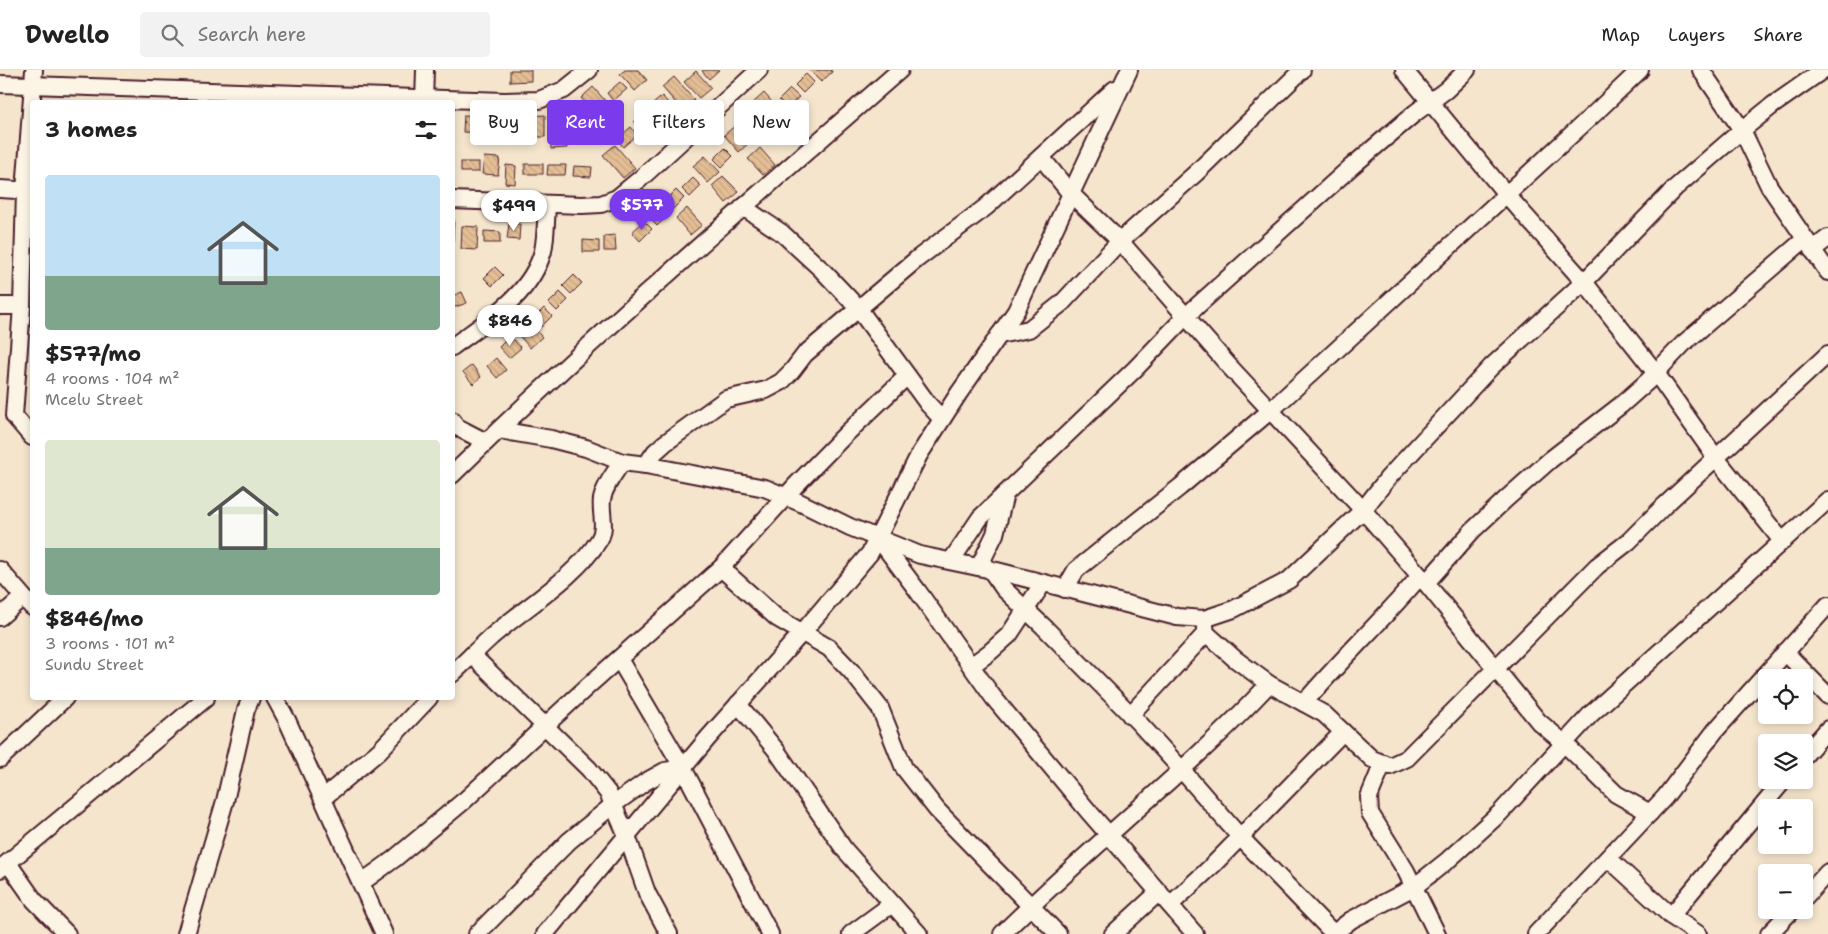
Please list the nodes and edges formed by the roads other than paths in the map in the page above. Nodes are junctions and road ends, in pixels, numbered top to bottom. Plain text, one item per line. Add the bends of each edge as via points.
1 (425, 70) edge
2 (589, 70) edge
3 (759, 70) edge
4 (900, 70) edge
5 (1135, 70) edge
6 (1302, 70) edge
7 (1404, 70) edge
8 (1467, 70) edge
9 (1640, 70) edge
10 (1701, 70) edge
11 (1823, 70) edge
12 (1125, 76) edge
13 (33, 78) edge
14 (0, 84) edge
15 (32, 100) edge
16 (424, 100) edge
17 (455, 101) edge
18 (1430, 102) junction
19 (1742, 130) junction
20 (1041, 157) junction
21 (30, 163) edge
22 (0, 189) edge
23 (29, 191) edge
24 (1070, 193) junction
25 (1506, 194) junction
26 (455, 200) edge
27 (547, 204) junction
28 (743, 207) junction
29 (1828, 238) edge
30 (1120, 241) junction
31 (1809, 245) junction
32 (1828, 272) edge
33 (1584, 282) junction
34 (0, 306) edge
35 (22, 306) junction
36 (858, 308) junction
37 (1186, 316) junction
38 (999, 335) junction
39 (455, 345) edge
40 (1828, 354) edge
41 (1656, 373) junction
42 (908, 376) junction
43 (1270, 411) junction
44 (7, 416) edge
45 (942, 419) junction
46 (455, 424) edge
47 (499, 430) junction
48 (30, 436) edge
49 (486, 442) junction
50 (1716, 458) junction
51 (622, 462) junction
52 (646, 465) junction
53 (455, 472) edge
54 (1005, 494) junction
55 (786, 497) junction
56 (1828, 500) edge
57 (1363, 510) junction
58 (877, 538) junction
59 (1782, 541) junction
60 (951, 561) junction
61 (722, 568) junction
62 (985, 568) junction
63 (0, 570) edge
64 (1423, 580) junction
65 (1043, 583) junction
66 (1065, 589) junction
67 (28, 602) edge
68 (1828, 604) edge
69 (1025, 609) junction
70 (0, 618) edge
71 (1205, 626) junction
72 (802, 633) junction
73 (1786, 652) junction
74 (472, 655) junction
75 (619, 658) junction
76 (971, 666) junction
77 (1496, 668) junction
78 (455, 671) edge
79 (1269, 684) junction
80 (1828, 696) edge
81 (63, 700) edge
82 (204, 700) edge
83 (250, 700) edge
84 (276, 700) edge
85 (427, 700) edge
86 (1304, 703) junction
87 (738, 704) junction
88 (1130, 715) junction
89 (546, 725) junction
90 (1828, 729) edge
91 (1343, 732) junction
92 (1564, 743) junction
93 (1813, 746) edge
94 (0, 759) edge
95 (1383, 763) junction
96 (683, 768) junction
97 (1182, 769) junction
98 (1777, 789) edge
99 (323, 798) junction
100 (613, 806) junction
101 (1650, 813) junction
102 (627, 836) junction
103 (1110, 836) junction
104 (1240, 837) junction
105 (1608, 858) junction
106 (4, 866) edge
107 (1828, 872) edge
108 (361, 883) junction
109 (1414, 887) junction
110 (1813, 888) edge
111 (1159, 892) junction
112 (892, 904) junction
113 (1170, 905) junction
114 (1030, 906) junction
115 (1671, 916) junction
116 (1783, 919) edge
117 (67, 934) edge
118 (186, 934) edge
119 (384, 934) edge
120 (477, 934) edge
121 (545, 934) edge
122 (669, 934) edge
123 (770, 934) edge
124 (851, 934) edge
125 (919, 934) edge
126 (1002, 934) edge
127 (1058, 934) edge
128 (1114, 934) edge
129 (1195, 934) edge
130 (1334, 934) edge
131 (1437, 934) edge
132 (1536, 934) edge
133 (1698, 934) edge
134 (1769, 934) edge

1 - 16 street
2 - 17 street via 564,90 539,100
3 - 27 street via 617,198 592,205
4 - 28 street
5 - 12 street
6 - 30 street
7 - 18 street
8 - 18 street
9 - 25 street
10 - 19 street
11 - 19 street
12 - 20 street
12 - 24 street
13 - 14 street
13 - 15 street
13 - 16 street
18 - 25 street
18 - 37 street via 1351,167
19 - 31 street via 1769,186
19 - 33 street via 1675,188
20 - 24 street
20 - 36 street via 986,207
21 - 23 street
22 - 23 street
23 - 35 street
24 - 30 street
24 - 38 street via 1016,311
25 - 33 street
25 - 43 street
26 - 27 street
27 - 39 street via 543,249 536,269 509,303
28 - 36 street via 782,233
28 - 47 street
29 - 31 street
30 - 37 street
30 - 38 street via 1062,303 1042,319 1029,329
31 - 32 street
31 - 41 street via 1683,344
33 - 41 street
33 - 57 street via 1491,366 1388,478
34 - 35 street
35 - 44 street
36 - 42 street
36 - 52 street via 805,354 781,382 766,390 726,399 655,452
37 - 43 street
37 - 54 street
38 - 45 street
40 - 50 street
41 - 50 street
41 - 64 street via 1506,499
42 - 45 street
42 - 55 street
43 - 57 street
43 - 66 street via 1076,570
44 - 48 street
45 - 58 street via 918,455
46 - 49 street
47 - 49 street
47 - 51 street via 586,448
49 - 53 street
50 - 59 street
50 - 77 street via 1628,542 1597,566
51 - 52 street
51 - 74 street via 607,486 602,500 604,521 600,538 587,557
52 - 55 street via 765,488
54 - 60 street via 980,518
54 - 62 street
55 - 58 street
55 - 61 street
56 - 59 street
57 - 64 street
57 - 71 street via 1289,580
58 - 60 street via 920,555
58 - 72 street via 870,552
58 - 76 street
59 - 92 street via 1591,714
60 - 62 street
61 - 72 street via 777,618
61 - 75 street
62 - 65 street
62 - 69 street
63 - 67 street
64 - 77 street
64 - 86 street
65 - 66 street
65 - 69 street
66 - 71 street
67 - 70 street
68 - 73 street
69 - 76 street via 1009,634
69 - 88 street
71 - 79 street via 1235,659
71 - 88 street
72 - 87 street
72 - 114 street via 829,648 851,671 880,708 904,768 937,810
73 - 80 street
73 - 101 street via 1715,731
74 - 78 street
74 - 89 street
75 - 89 street
75 - 96 street
76 - 103 street via 993,697
77 - 92 street via 1539,722
77 - 95 street via 1407,758 1390,766
79 - 86 street
79 - 97 street
81 - 94 street
82 - 106 street
83 - 118 street
84 - 99 street
85 - 99 street via 379,751
86 - 91 street via 1324,714
87 - 96 street
87 - 112 street via 776,750 844,849
88 - 97 street
89 - 100 street via 589,768 608,793
89 - 108 street via 465,800
90 - 93 street
91 - 95 street via 1372,759
91 - 104 street
92 - 101 street via 1616,794
92 - 109 street via 1500,813
95 - 109 street via 1369,797 1370,813
96 - 100 street via 665,771
96 - 102 street
96 - 123 street
97 - 103 street
97 - 104 street
98 - 115 street
99 - 108 street
100 - 102 street
100 - 120 street via 570,841
101 - 105 street
102 - 121 street
102 - 122 street via 647,893
103 - 111 street
103 - 114 street
104 - 113 street
104 - 130 street
105 - 115 street
105 - 132 street
106 - 117 street
107 - 110 street
108 - 119 street
109 - 130 street via 1351,920
109 - 131 street
111 - 113 street
111 - 128 street
112 - 124 street
112 - 125 street
113 - 129 street
114 - 126 street
114 - 127 street
115 - 133 street
116 - 134 street

